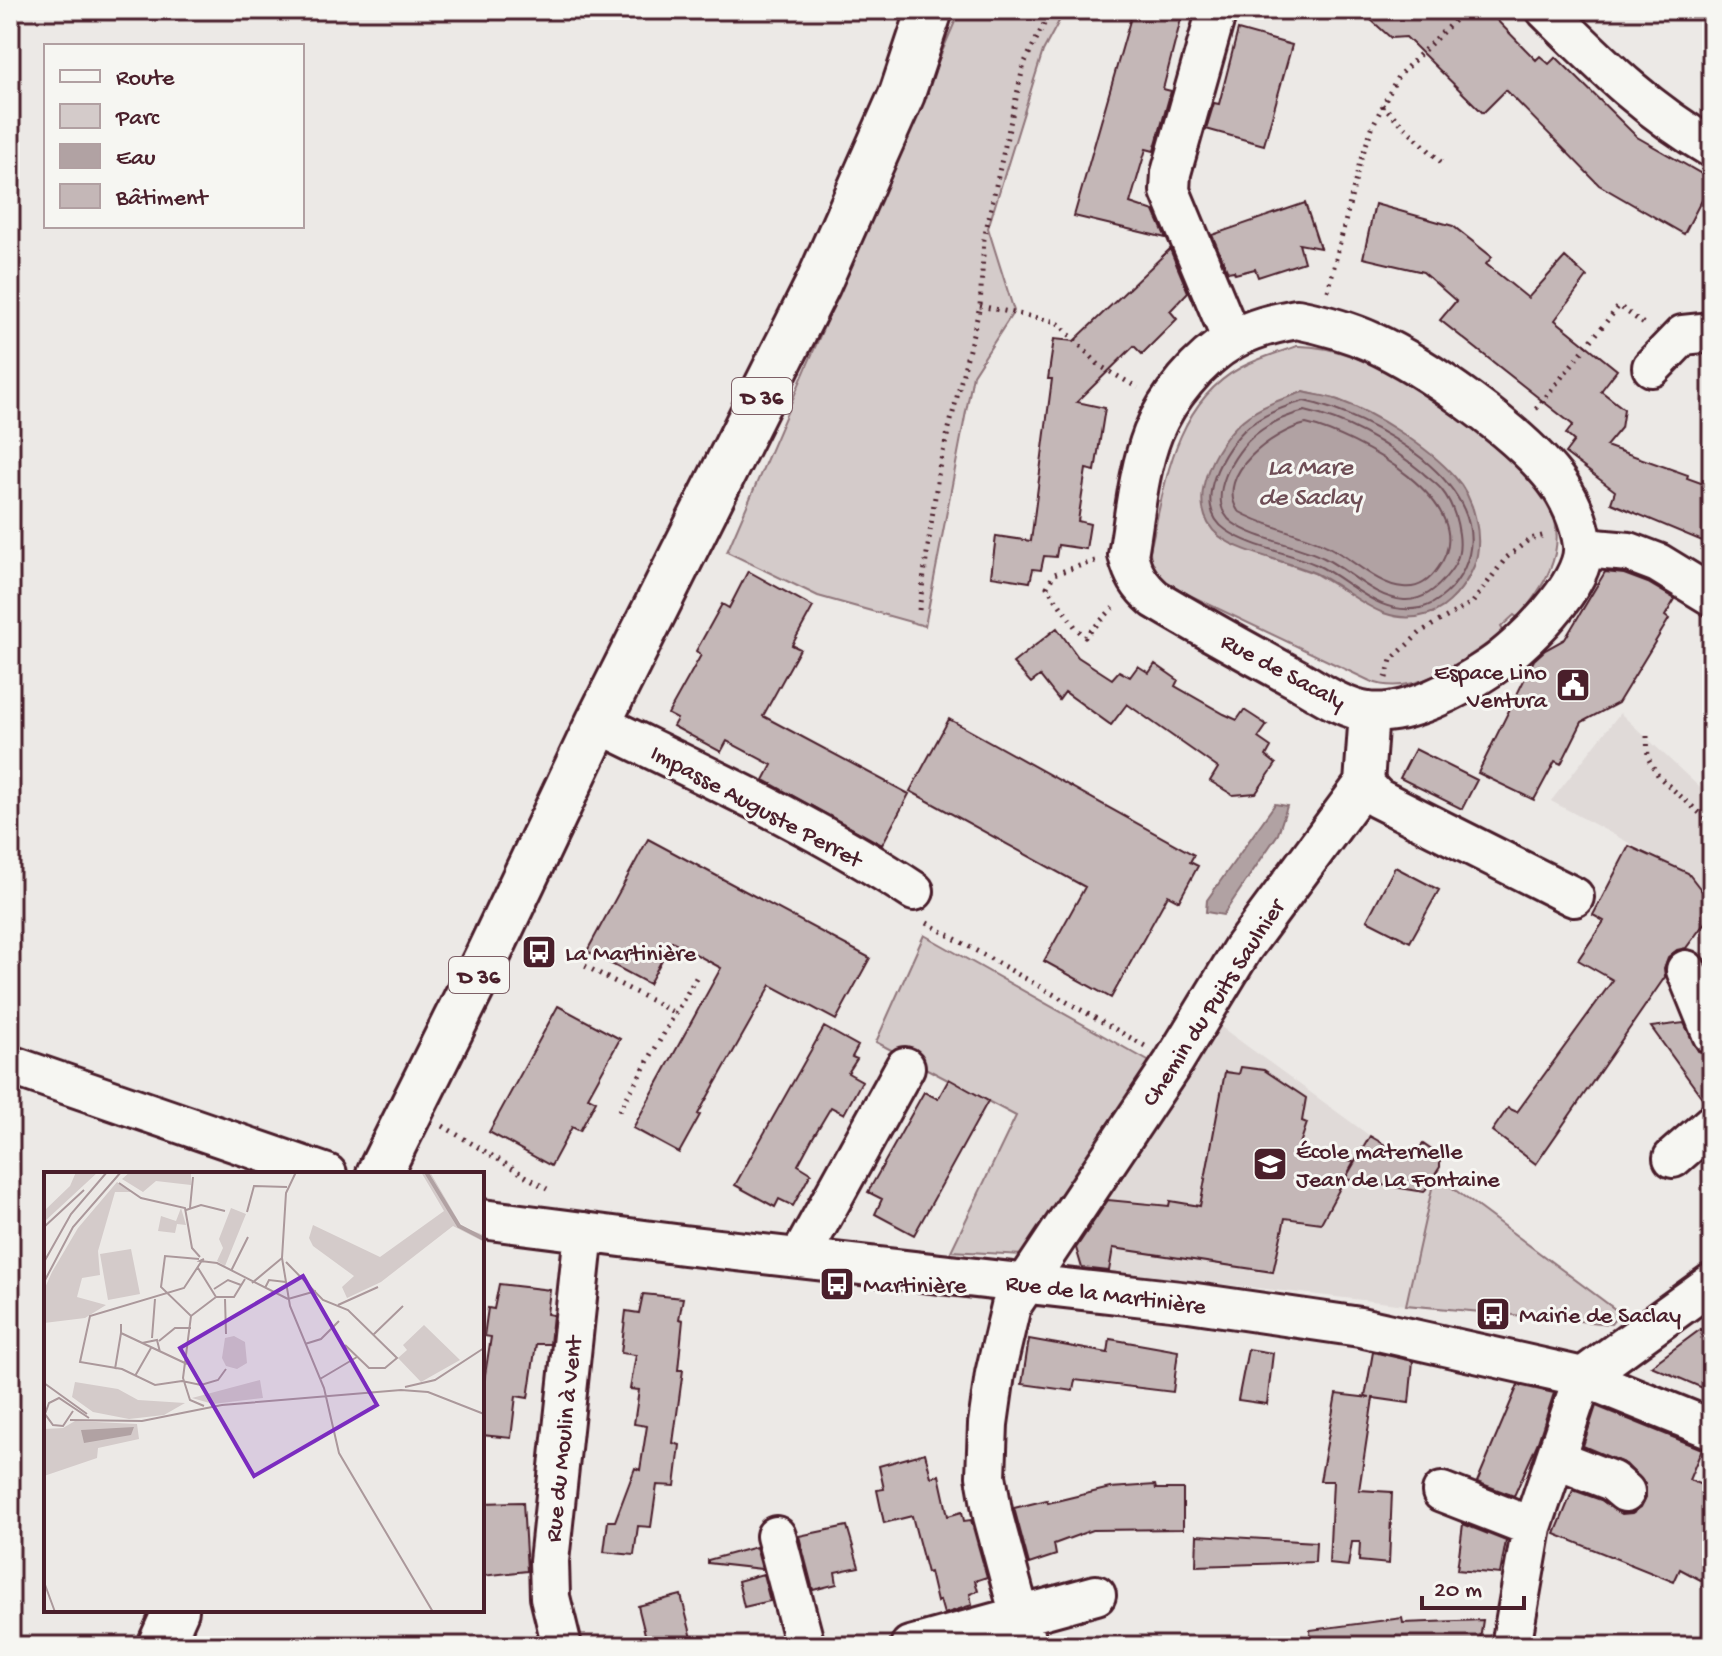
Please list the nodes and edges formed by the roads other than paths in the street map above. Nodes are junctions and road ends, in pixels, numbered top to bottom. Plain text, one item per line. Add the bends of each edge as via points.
1 (930, 10) edge
2 (1217, 10) edge
3 (1546, 10) edge
4 (1712, 148) edge
5 (1712, 332) edge
6 (1232, 340) junction
7 (1653, 349) road end
8 (1581, 538) junction
9 (1712, 596) edge
10 (1377, 712) junction
11 (598, 723) junction
12 (1364, 784) junction
13 (914, 891) road end
14 (1574, 897) dead end
15 (1686, 970) dead end
16 (1712, 1034) edge
17 (10, 1065) edge
18 (905, 1067) dead end
19 (1712, 1124) edge
20 (1673, 1158) dead end
21 (321, 1172) edge
22 (380, 1172) edge
23 (484, 1219) edge
24 (584, 1232) junction
25 (800, 1257) junction
26 (1712, 1283) edge
27 (1026, 1284) junction
28 (1583, 1377) junction
29 (1712, 1429) edge
30 (1555, 1459) junction
31 (1442, 1492) dead end
32 (1625, 1492) dead end
33 (1532, 1527) junction
34 (776, 1536) dead end
35 (1096, 1595) dead end
36 (175, 1612) edge
37 (1024, 1631) edge
38 (160, 1646) edge
39 (562, 1646) edge
40 (805, 1646) edge
41 (910, 1646) edge
42 (1511, 1646) edge

1 - 11 main road, D 36 via 902,94 818,284
2 - 6 street via 1170,191
3 - 4 street via 1636,97
5 - 7 street via 1683,335
6 - 8 street via 1268,324 1297,319 1372,342 1472,404 1535,457 1570,501
6 - 10 street, Rue de Sacaly via 1164,409 1144,461 1128,555 1136,580 1189,619 1329,697
8 - 9 street via 1658,563
8 - 10 street via 1576,571 1561,599 1508,655 1467,683 1422,704
10 - 12 street
11 - 13 street, Impasse Auguste Perret via 740,793
11 - 22 main road, D 36
12 - 14 street via 1377,798
12 - 27 street, Chemin du Puits Saulnier via 1243,948
15 - 16 street
17 - 21 street
18 - 25 street
19 - 20 street
23 - 24 street, Rue de la Martinière
24 - 25 street, Rue de la Martinière
24 - 39 street, Rue du Moulin à Vent via 549,1561 550,1597
25 - 27 street, Rue de la Martinière
26 - 28 street
27 - 28 street, Rue de la Martinière via 1360,1327
27 - 37 street, Chemin du Puits Saulnier via 1011,1306 1002,1335 986,1476
28 - 29 street, Rue de la Martinière
28 - 30 street
30 - 32 street via 1612,1481
30 - 33 street
31 - 33 street
33 - 42 street
34 - 40 street
35 - 37 street
36 - 38 main road
37 - 41 street

